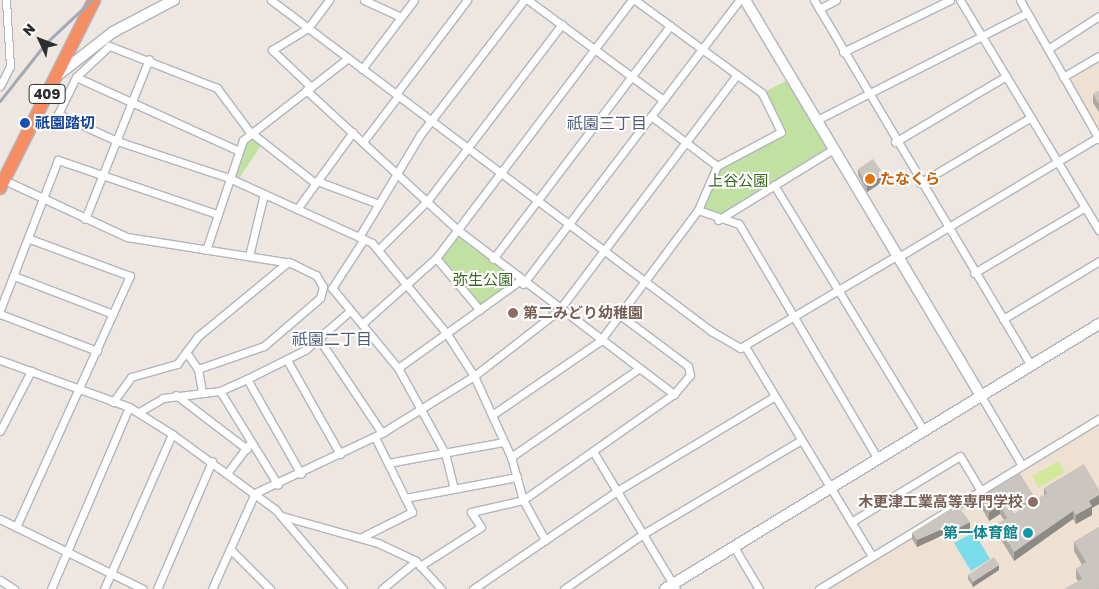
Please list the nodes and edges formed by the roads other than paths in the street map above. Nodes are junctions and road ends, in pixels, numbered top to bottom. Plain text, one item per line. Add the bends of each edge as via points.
1 (6, 0) edge
2 (94, 0) edge
3 (174, 0) edge
4 (271, 0) edge
5 (329, 0) edge
6 (364, 0) edge
7 (414, 0) edge
8 (467, 0) edge
9 (524, 0) edge
10 (528, 0) edge
11 (634, 0) edge
12 (814, 0) edge
13 (836, 0) edge
14 (950, 0) edge
15 (960, 0) edge
16 (1020, 0) edge
17 (739, 1) edge
18 (819, 9) junction
19 (1027, 14) junction
20 (1099, 16) edge
21 (401, 17) junction
22 (562, 24) junction
23 (670, 26) junction
24 (308, 28) junction
25 (982, 36) junction
26 (596, 49) junction
27 (701, 50) junction
28 (1048, 50) junction
29 (843, 52) junction
30 (1099, 56) edge
31 (348, 58) junction
32 (149, 59) junction
33 (362, 69) junction
34 (737, 75) junction
35 (632, 76) junction
36 (1006, 76) junction
37 (76, 77) junction
38 (1063, 77) junction
39 (55, 78) junction
40 (0, 86) edge
41 (308, 88) junction
42 (867, 94) junction
43 (397, 95) junction
44 (663, 100) junction
45 (132, 102) junction
46 (651, 116) junction
47 (1031, 117) junction
48 (432, 121) junction
49 (814, 121) junction
50 (250, 131) junction
51 (353, 132) junction
52 (1098, 138) edge
53 (117, 141) junction
54 (363, 142) junction
55 (686, 142) junction
56 (895, 142) junction
57 (468, 148) junction
58 (237, 150) junction
59 (832, 150) junction
60 (1058, 161) junction
61 (717, 166) junction
62 (397, 172) junction
63 (502, 174) junction
64 (228, 178) junction
65 (102, 179) junction
66 (316, 182) junction
67 (920, 183) junction
68 (2, 184) edge
69 (774, 185) junction
70 (264, 194) junction
71 (45, 200) junction
72 (428, 200) junction
73 (538, 200) junction
74 (379, 204) junction
75 (1085, 207) junction
76 (297, 209) junction
77 (698, 210) junction
78 (732, 211) junction
79 (217, 214) junction
80 (85, 219) junction
81 (718, 220) junction
82 (569, 224) junction
83 (739, 224) junction
84 (947, 228) junction
85 (1099, 230) edge
86 (458, 231) junction
87 (362, 238) junction
88 (30, 239) junction
89 (379, 249) junction
90 (206, 250) junction
91 (604, 250) junction
92 (248, 256) junction
93 (897, 257) junction
94 (436, 258) junction
95 (493, 259) junction
96 (288, 262) junction
97 (1099, 262) edge
98 (974, 273) junction
99 (14, 276) junction
100 (646, 281) junction
101 (521, 282) junction
102 (408, 285) junction
103 (839, 291) junction
104 (480, 310) junction
105 (559, 310) junction
106 (350, 311) junction
107 (0, 312) edge
108 (113, 314) junction
109 (620, 315) junction
110 (793, 318) junction
111 (1003, 319) junction
112 (362, 324) junction
113 (1099, 324) edge
114 (448, 334) junction
115 (319, 339) junction
116 (600, 341) junction
117 (746, 348) junction
118 (97, 351) junction
119 (186, 352) junction
120 (0, 360) edge
121 (287, 360) junction
122 (1032, 366) junction
123 (398, 368) junction
124 (638, 368) junction
125 (198, 369) junction
126 (31, 371) junction
127 (474, 376) junction
128 (247, 379) junction
129 (80, 389) junction
130 (220, 390) junction
131 (202, 391) junction
132 (176, 394) junction
133 (674, 394) junction
134 (775, 396) junction
135 (981, 396) junction
136 (113, 402) junction
137 (129, 408) junction
138 (422, 409) junction
139 (139, 412) junction
140 (492, 415) junction
141 (1099, 419) edge
142 (0, 431) edge
143 (924, 431) junction
144 (172, 434) junction
145 (378, 435) junction
146 (801, 440) junction
147 (504, 442) junction
148 (247, 446) junction
149 (340, 454) junction
150 (445, 454) junction
151 (594, 454) junction
152 (511, 457) junction
153 (878, 459) junction
154 (212, 461) junction
155 (388, 463) junction
156 (1021, 464) junction
157 (228, 472) junction
158 (301, 474) junction
159 (517, 477) junction
160 (278, 485) junction
161 (830, 488) junction
162 (454, 489) junction
163 (980, 489) junction
164 (617, 491) junction
165 (256, 493) junction
166 (405, 498) junction
167 (524, 500) junction
168 (280, 515) junction
169 (0, 519) edge
170 (851, 522) junction
171 (16, 527) junction
172 (643, 534) junction
173 (362, 537) junction
174 (545, 540) junction
175 (734, 547) junction
176 (230, 549) junction
177 (67, 552) junction
178 (872, 556) junction
179 (418, 563) junction
180 (111, 573) junction
181 (0, 580) edge
182 (671, 587) edge
183 (14, 589) edge
184 (51, 589) edge
185 (104, 589) edge
186 (143, 589) edge
187 (157, 589) edge
188 (212, 589) edge
189 (270, 589) edge
190 (343, 589) edge
191 (382, 589) edge
192 (440, 589) edge
193 (473, 589) edge
194 (564, 589) edge
195 (759, 589) edge
196 (818, 589) edge

1 - 40 street via 10,66
2 - 39 highway, 409
3 - 39 street via 113,32
4 - 24 street
5 - 24 street
6 - 21 street
7 - 21 street
8 - 43 street
9 - 48 street
10 - 22 street
11 - 23 street
11 - 26 street
12 - 18 street
13 - 18 street
14 - 29 street
15 - 25 street
16 - 19 street
17 - 27 street
17 - 49 street
18 - 29 street
19 - 25 street
19 - 28 street
20 - 28 street
21 - 33 street
22 - 26 street
22 - 57 street
23 - 27 street
23 - 35 street
24 - 31 street
24 - 41 street via 272,50
25 - 36 street
25 - 42 street
26 - 35 street
26 - 63 street
27 - 34 street
27 - 44 street
28 - 38 street
29 - 42 street
30 - 38 street
31 - 33 street
31 - 41 street
32 - 37 street via 109,46
32 - 45 street
32 - 50 street via 217,88
33 - 43 street
34 - 55 street
34 - 61 street via 762,93 781,132
35 - 44 street
35 - 73 street
36 - 47 street
36 - 56 street
37 - 45 street
37 - 53 street via 58,114
38 - 52 street
39 - 68 highway, 409
41 - 50 street
41 - 51 street
42 - 49 street
42 - 56 street
43 - 48 street
43 - 54 street
44 - 46 street
45 - 53 street
45 - 58 street
46 - 55 street
46 - 82 street
47 - 60 street
47 - 67 street
48 - 57 street
48 - 62 street
49 - 59 street
50 - 58 street
50 - 66 street
51 - 54 street
51 - 66 street
52 - 60 street
53 - 64 street
53 - 65 street
54 - 62 street
55 - 61 street
55 - 91 street
56 - 67 street
57 - 63 street
57 - 72 street
58 - 64 street
59 - 69 street
59 - 93 street
60 - 75 street
60 - 84 street
61 - 77 street
62 - 72 street
62 - 74 street
63 - 73 street
63 - 86 street
64 - 70 street
64 - 79 street
65 - 71 street via 58,160
65 - 79 street
65 - 80 street
66 - 74 street
66 - 76 street
67 - 84 street
68 - 71 street
69 - 78 street
69 - 103 street
70 - 76 street
70 - 92 street
71 - 80 street
71 - 88 street
72 - 86 street
72 - 89 street
73 - 82 street
73 - 95 street
74 - 87 street
75 - 85 street
75 - 98 street
76 - 87 street
77 - 81 street
77 - 100 street
78 - 81 street
78 - 83 street
79 - 90 street
80 - 90 street via 127,237
81 - 83 street
82 - 91 street
82 - 101 street
83 - 110 street
84 - 93 street
84 - 98 street
86 - 94 street
86 - 95 street
87 - 89 street
87 - 106 street via 332,288
88 - 99 street
88 - 108 street via 130,276
89 - 102 street
90 - 92 street
91 - 100 street
91 - 105 street
92 - 96 street
93 - 103 street
93 - 135 street
94 - 102 street
94 - 104 street
95 - 101 street
96 - 119 street via 197,337
96 - 125 street via 305,266 316,275 323,287 320,298 264,346
97 - 111 street
98 - 111 street
99 - 107 street
99 - 108 street
100 - 109 street
100 - 117 street via 711,331
101 - 104 street
101 - 105 street
102 - 112 street
102 - 114 street
103 - 110 street
103 - 143 street
104 - 114 street
105 - 116 street
105 - 127 street
106 - 112 street
106 - 115 street
107 - 118 street
108 - 118 street
109 - 116 street
109 - 133 street via 688,366 690,375
110 - 117 street
110 - 153 street
111 - 122 street
112 - 123 street
113 - 122 street
114 - 123 street
114 - 127 street
115 - 121 street
115 - 145 street
116 - 124 street
116 - 140 street
117 - 134 street
118 - 129 street
119 - 125 street
119 - 136 street via 166,370 131,377
120 - 126 street
121 - 128 street
121 - 149 street
122 - 135 street
123 - 138 street
124 - 133 street
124 - 152 street
125 - 131 street
126 - 129 street
126 - 142 street
127 - 138 street
127 - 140 street
128 - 130 street
128 - 158 street
129 - 136 street
129 - 171 street
130 - 131 street
130 - 148 street
131 - 132 street
132 - 139 street
132 - 148 street
133 - 151 street
134 - 146 street
134 - 164 street
135 - 143 street
135 - 156 street
136 - 137 street
137 - 139 street
137 - 177 street
138 - 145 street
138 - 150 street
139 - 144 street
140 - 147 street
141 - 156 street
143 - 153 street
144 - 154 street
144 - 180 street
145 - 149 street
145 - 155 street
146 - 161 street
146 - 172 street
147 - 150 street
147 - 152 street
148 - 157 street
148 - 160 street
149 - 158 street
150 - 155 street
150 - 162 street
151 - 164 street
151 - 167 street
152 - 159 street
153 - 161 street
154 - 157 street
154 - 187 street
155 - 166 street
156 - 163 street
157 - 165 street
158 - 160 street
159 - 162 street
159 - 167 street
160 - 165 street
161 - 170 street
161 - 175 street
162 - 166 street
163 - 170 street via 960,456
163 - 178 street
164 - 172 street
164 - 174 street
165 - 168 street
165 - 176 street
166 - 173 street via 412,512
167 - 174 street
167 - 179 street via 471,512 481,527
168 - 173 street
168 - 190 street
169 - 171 street
170 - 178 street
171 - 177 street
172 - 182 street
172 - 194 street
173 - 179 street
174 - 193 street
175 - 182 street
175 - 195 street
176 - 188 street
176 - 189 street
177 - 180 street
177 - 184 street
178 - 196 street
179 - 191 street
179 - 192 street
180 - 185 street
180 - 186 street
181 - 183 street

